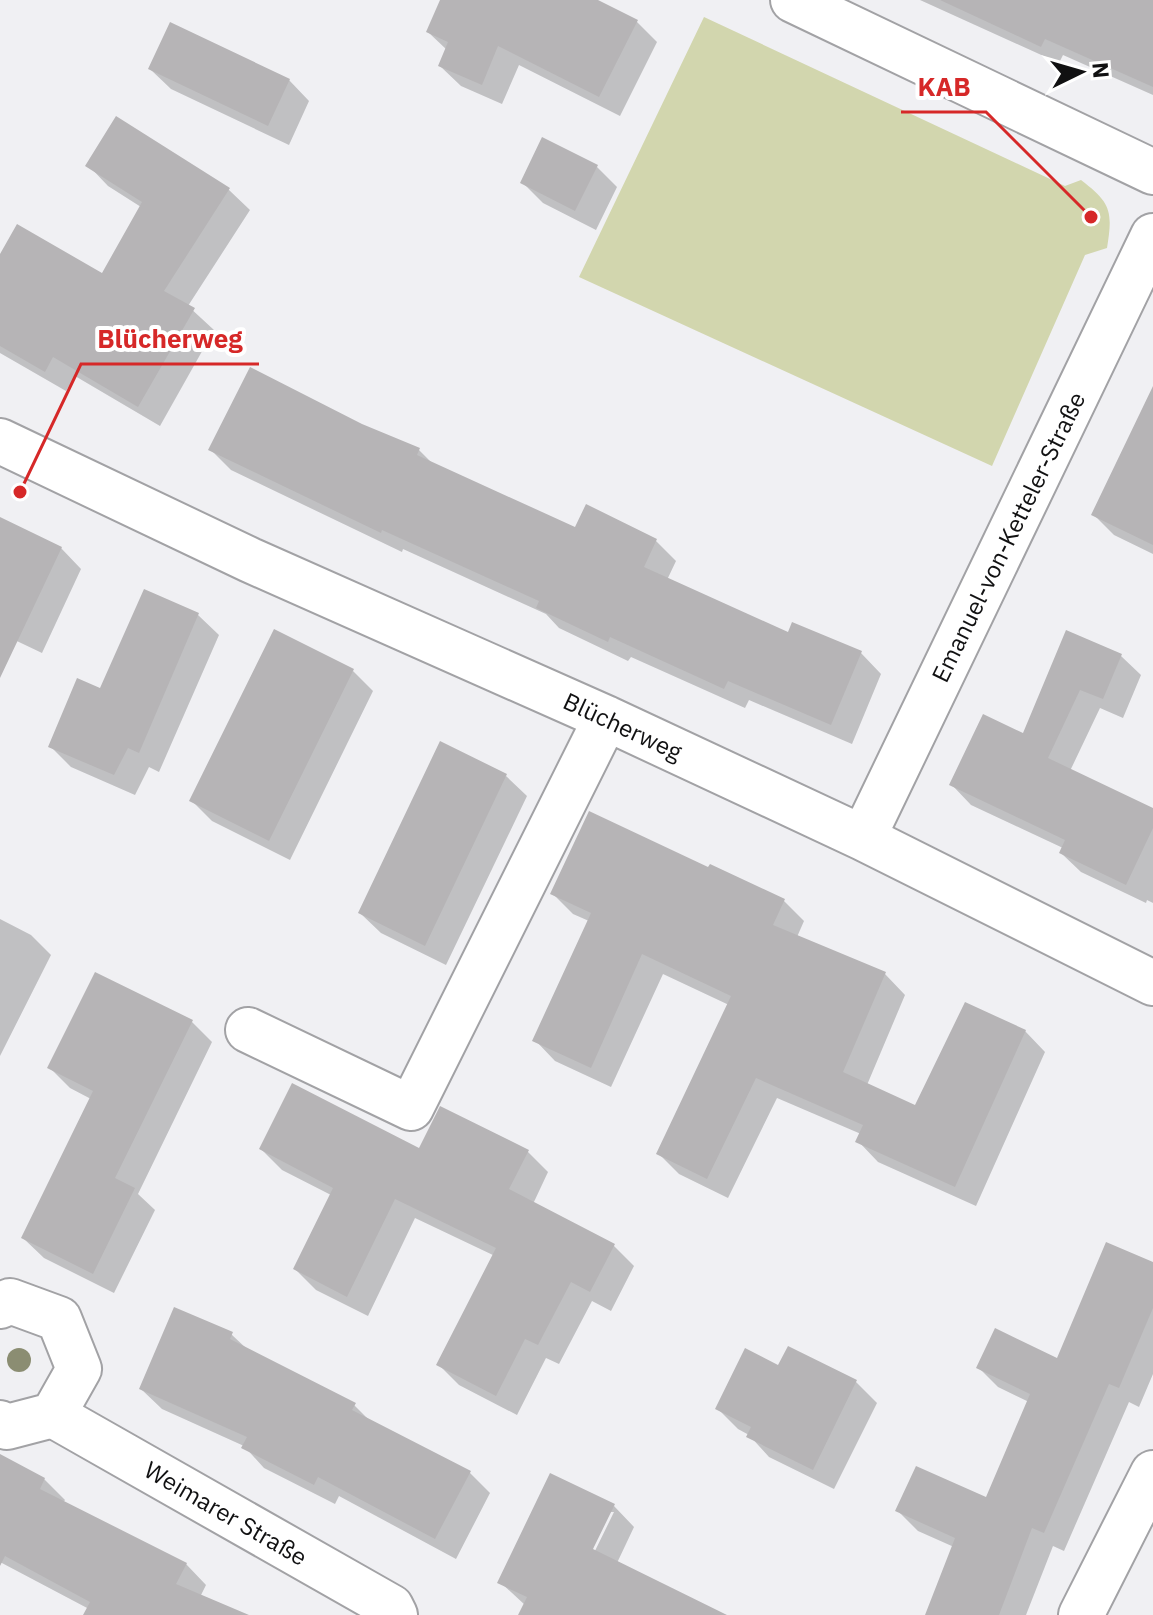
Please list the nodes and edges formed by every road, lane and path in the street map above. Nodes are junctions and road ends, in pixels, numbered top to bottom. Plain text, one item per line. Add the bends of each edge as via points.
1 (793, 0) edge
2 (1153, 172) edge
3 (1153, 236) edge
4 (0, 441) edge
5 (606, 718) junction
6 (863, 838) junction
7 (1153, 983) edge
8 (248, 1030) dead end
9 (0, 1306) edge
10 (53, 1415) junction
11 (0, 1423) edge
12 (1153, 1473) edge
13 (395, 1615) edge
14 (1081, 1615) edge

1 - 2 street
3 - 6 street, Emanuel-von-Ketteler-Straße
4 - 5 street, Blücherweg via 250,560
5 - 6 street, Blücherweg
5 - 8 street via 411,1108
6 - 7 street, Blücherweg
9 - 10 street via 10,1301 59,1319 79,1369
10 - 11 street via 7,1427
10 - 13 street, Weimarer Straße via 391,1607
12 - 14 street

